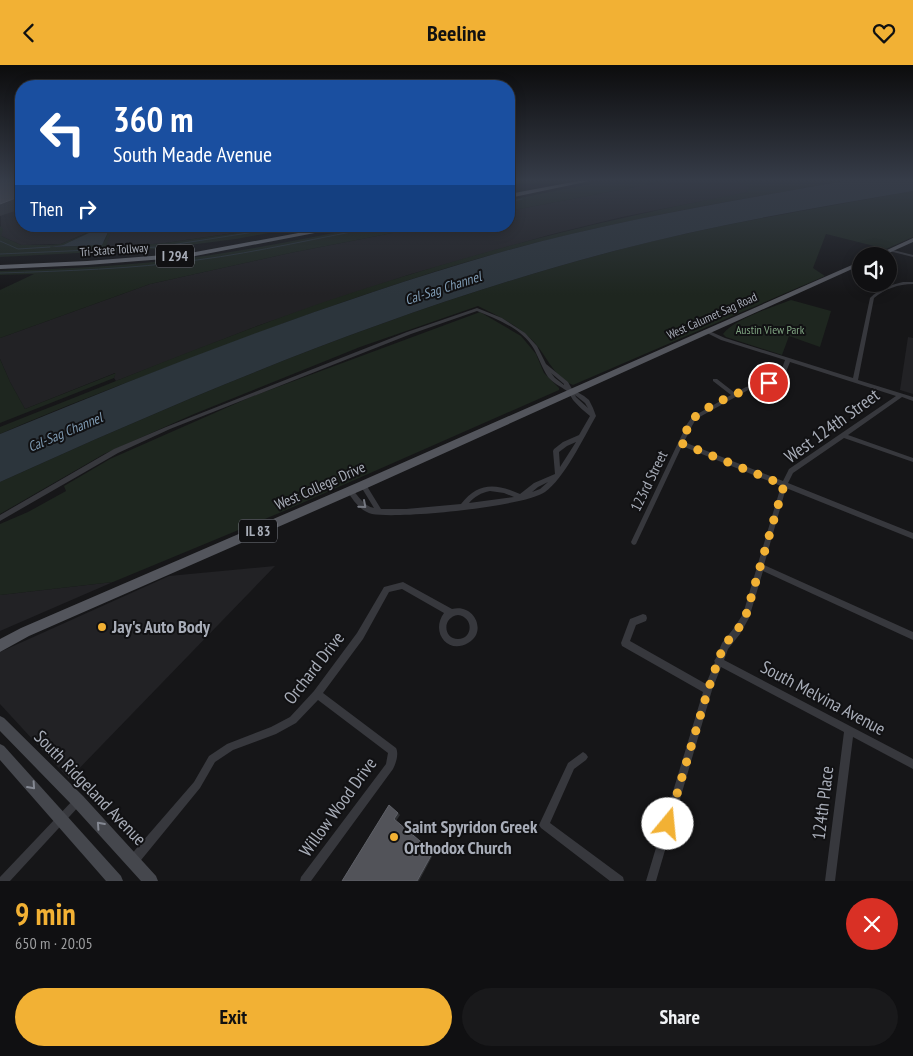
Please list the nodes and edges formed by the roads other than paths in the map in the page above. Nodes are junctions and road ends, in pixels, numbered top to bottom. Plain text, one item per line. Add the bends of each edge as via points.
1 (288, 232) edge
2 (315, 232) edge
3 (913, 240) edge
4 (897, 247) edge
5 (897, 252) edge
6 (913, 256) edge
7 (0, 260) edge
8 (0, 267) edge
9 (852, 267) edge
10 (913, 283) edge
11 (705, 331) junction
12 (788, 360) junction
13 (715, 380) dead end
14 (855, 380) junction
15 (572, 391) junction
16 (734, 395) junction
17 (901, 395) junction
18 (913, 399) edge
19 (843, 435) junction
20 (581, 437) junction
21 (681, 443) junction
22 (913, 459) edge
23 (558, 475) junction
24 (363, 485) junction
25 (784, 485) junction
26 (350, 491) junction
27 (522, 497) junction
28 (463, 505) junction
29 (379, 511) junction
30 (0, 518) edge
31 (913, 536) edge
32 (634, 543) dead end
33 (760, 566) junction
34 (451, 613) dead end
35 (643, 619) dead end
36 (26, 631) junction
37 (913, 636) edge
38 (0, 637) edge
39 (0, 646) edge
40 (718, 661) junction
41 (708, 690) junction
42 (316, 694) junction
43 (0, 722) edge
44 (849, 730) junction
45 (0, 750) edge
46 (583, 757) dead end
47 (913, 764) edge
48 (78, 801) junction
49 (61, 819) junction
50 (133, 861) junction
51 (3, 881) edge
52 (116, 881) edge
53 (151, 881) edge
54 (305, 881) edge
55 (619, 881) edge
56 (651, 881) edge
57 (830, 881) edge

1 - 7 highway, Tri-State Tollway / I 294 via 196,248 96,257
2 - 8 highway, Tri-State Tollway / I 294 via 190,255
3 - 4 main road
5 - 6 street
9 - 11 main road, West Calumet Sag Road / IL 83
10 - 14 street, West 124th Street via 888,288 872,300
11 - 12 street
11 - 15 main road, West Calumet Sag Road / IL 83
12 - 14 street
12 - 16 street, 123rd Street via 780,381 748,388
13 - 16 street
14 - 17 street
15 - 20 street via 574,398 593,416
15 - 24 main road, West College Drive / IL 83
15 - 30 street via 547,373 534,344 518,331 477,309 392,339 168,428 116,451
16 - 21 street, 123rd Street via 694,418
17 - 18 street
17 - 19 street, West 124th Street
19 - 22 street
19 - 25 street, West 124th Street via 791,471
20 - 23 street
20 - 23 street via 556,451
21 - 25 street
21 - 32 street, 123rd Street
23 - 27 street via 543,491
24 - 26 main road, West College Drive / IL 83
24 - 29 street
25 - 31 street
25 - 33 street, West 124th Street
26 -> 29 street via 366,509
26 - 36 main road, West College Drive / IL 83
27 - 28 street
27 - 28 street via 504,488 490,488 476,492
28 - 29 street via 429,511
33 - 37 street
33 - 40 street, West 124th Street via 746,615 724,645
34 - 42 street, Orchard Drive via 403,585 387,589 360,636
35 - 41 street via 633,622 625,643
36 - 38 main road, West College Drive / IL 83
36 - 39 main road, West College Drive / IL 83
40 - 41 street, West 124th Street
40 - 44 street, South Melvina Avenue
41 - 56 street, West 124th Street
42 - 50 street, Orchard Drive via 293,720 230,747 212,759 197,785
42 - 54 street, Willow Wood Drive via 394,751 390,765
43 - 48 main road, South Ridgeland Avenue
44 - 47 street, South Melvina Avenue
44 - 57 street, 124th Place
45 -> 49 main road
46 - 55 street via 571,766 544,825
48 - 49 street
50 -> 48 main road, South Ridgeland Avenue
49 - 51 street
49 - 52 main road
50 - 53 main road, South Ridgeland Avenue

